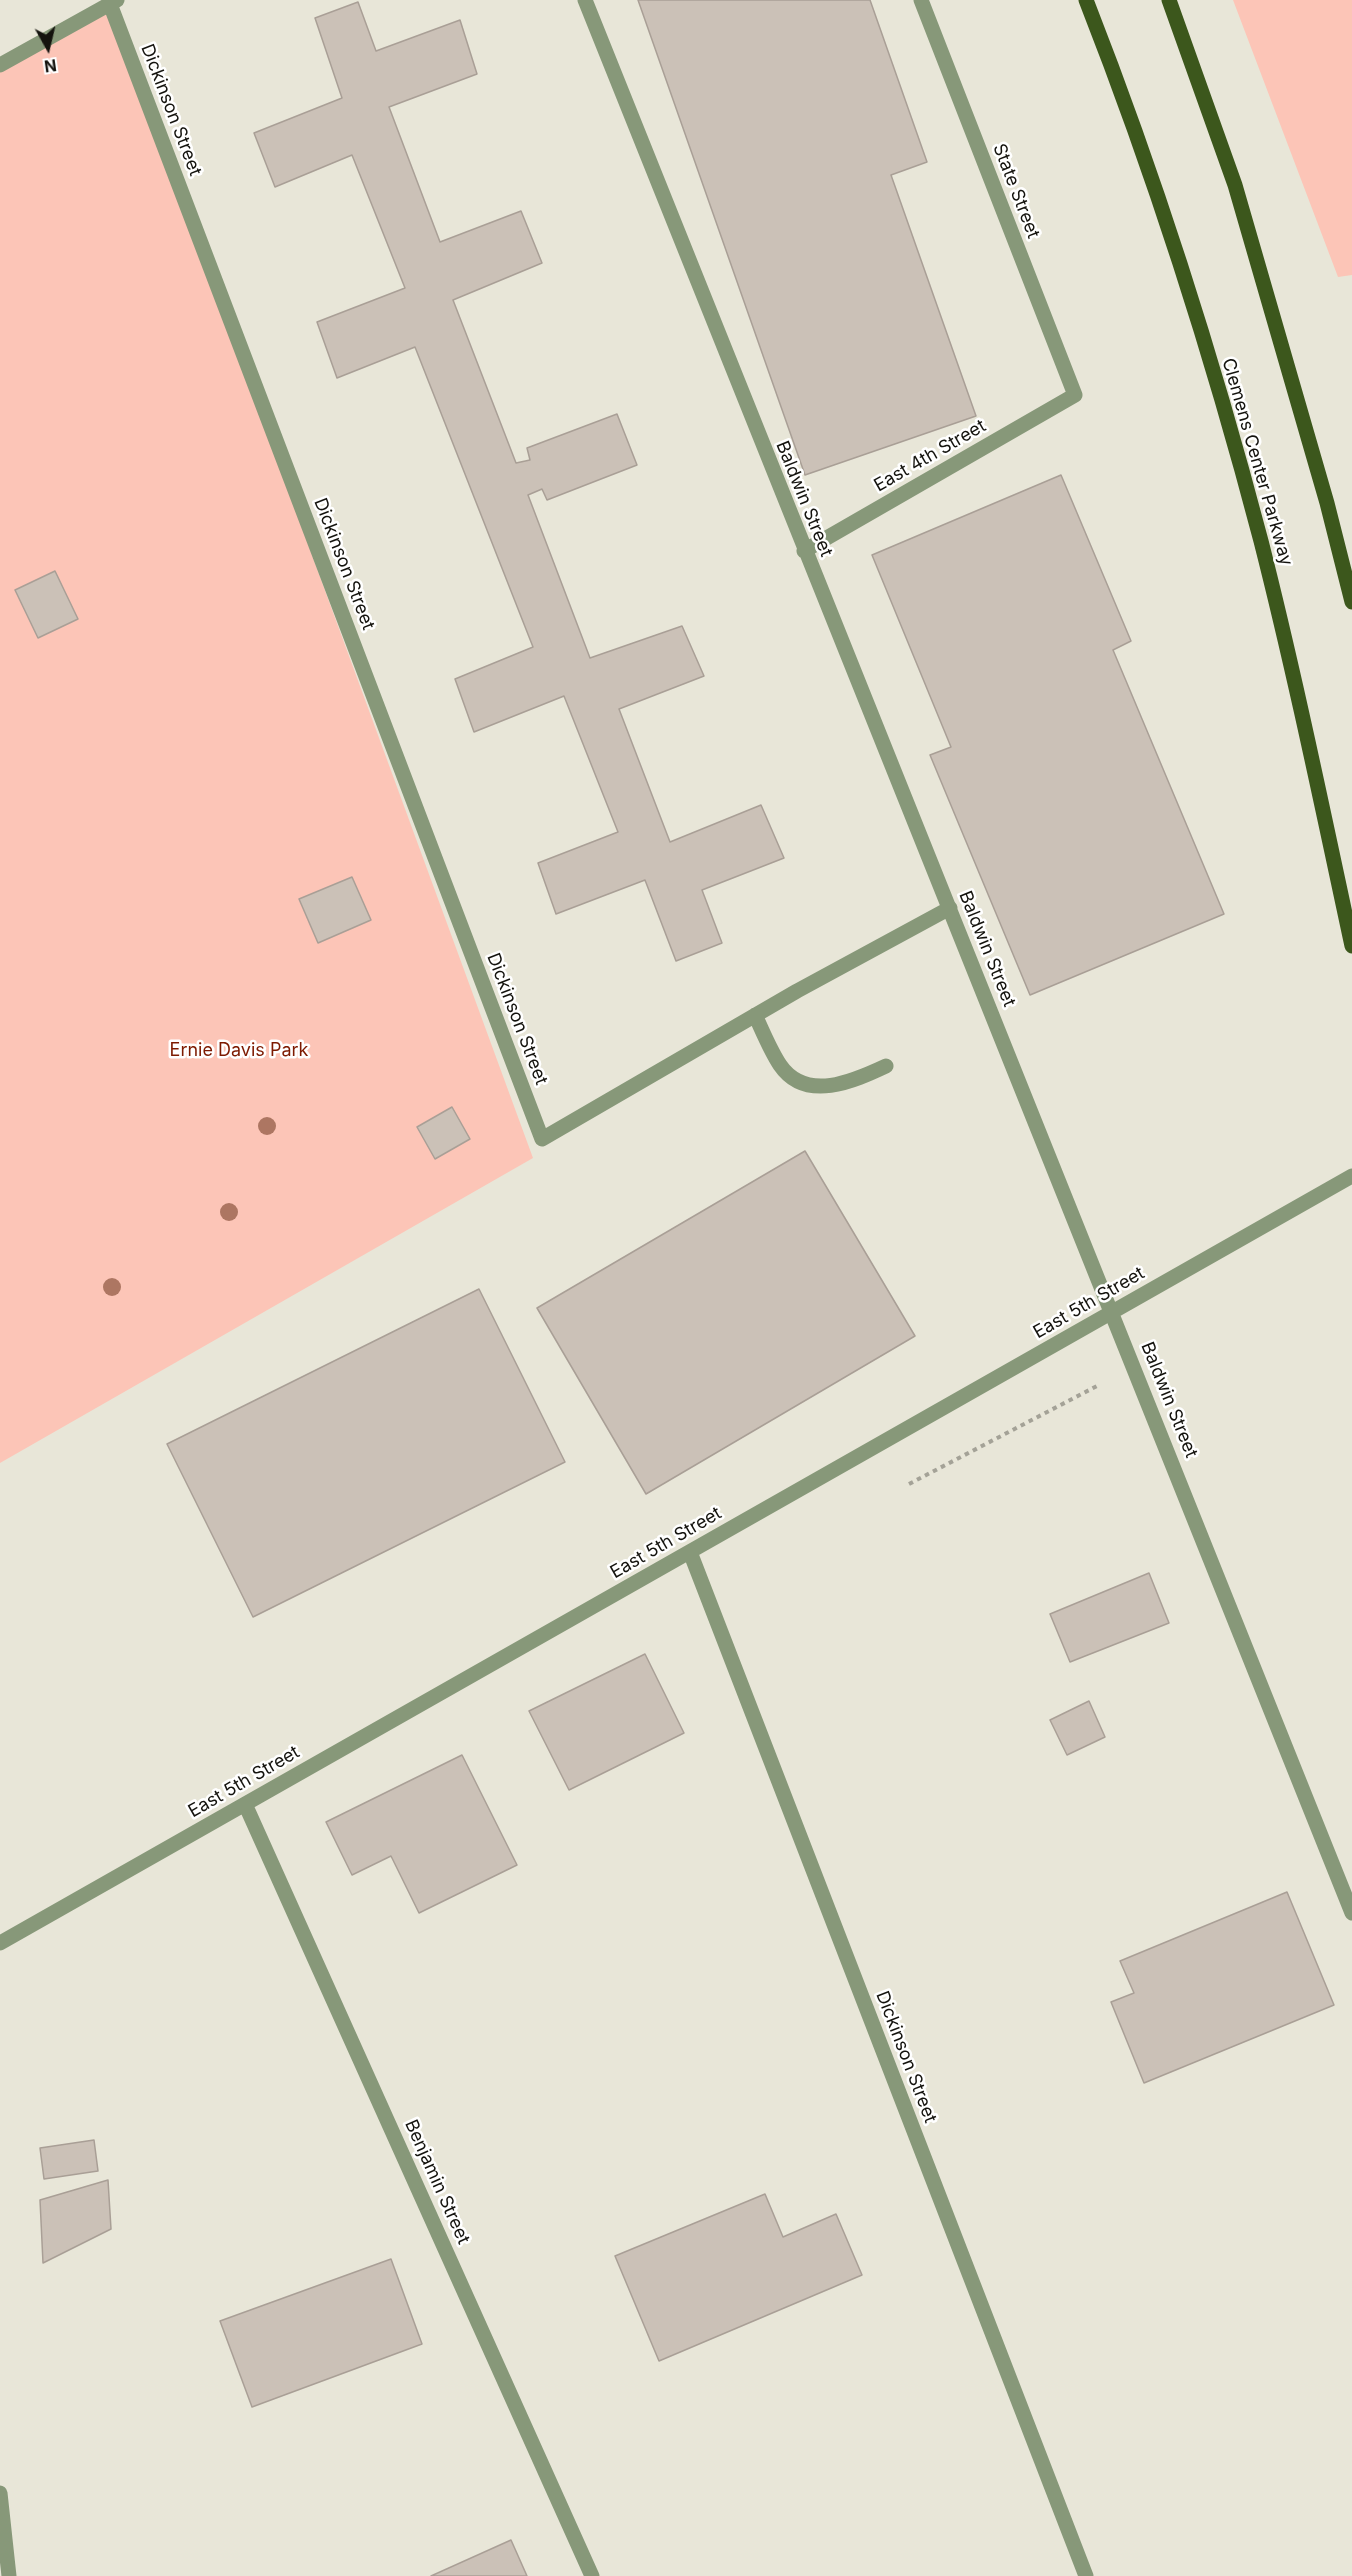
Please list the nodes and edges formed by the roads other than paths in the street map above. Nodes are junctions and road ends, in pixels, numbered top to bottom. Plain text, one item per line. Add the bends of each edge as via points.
1 (585, 0) edge
2 (921, 0) edge
3 (1086, 0) edge
4 (1169, 0) edge
5 (114, 2) edge
6 (0, 65) edge
7 (1075, 395) joint
8 (804, 551) junction
9 (1352, 602) edge
10 (950, 909) junction
11 (1352, 946) edge
12 (755, 1016) junction
13 (886, 1066) dead end
14 (1352, 1176) edge
15 (1113, 1311) junction
16 (690, 1552) junction
17 (245, 1804) junction
18 (1352, 1913) edge
19 (0, 1943) edge
20 (0, 2493) edge
21 (9, 2576) edge
22 (592, 2576) edge
23 (1086, 2576) edge

1 - 8 street, Baldwin Street
2 - 7 street, State Street
3 - 11 main road, Clemens Center Parkway via 1149,166 1260,541
4 - 9 main road via 1234,185
5 - 6 street
5 - 12 street, Dickinson Street via 542,1139
7 - 8 street, East 4th Street
8 - 10 street, Baldwin Street
10 - 12 street
10 - 15 street, Baldwin Street
12 - 13 street via 781,1067 796,1080 823,1088 853,1081
14 - 15 street, East 5th Street
15 - 16 street, East 5th Street
15 - 18 street, Baldwin Street
16 - 17 street, East 5th Street
16 - 23 street, Dickinson Street
17 - 19 street, East 5th Street
17 - 22 street, Benjamin Street
20 - 21 street

